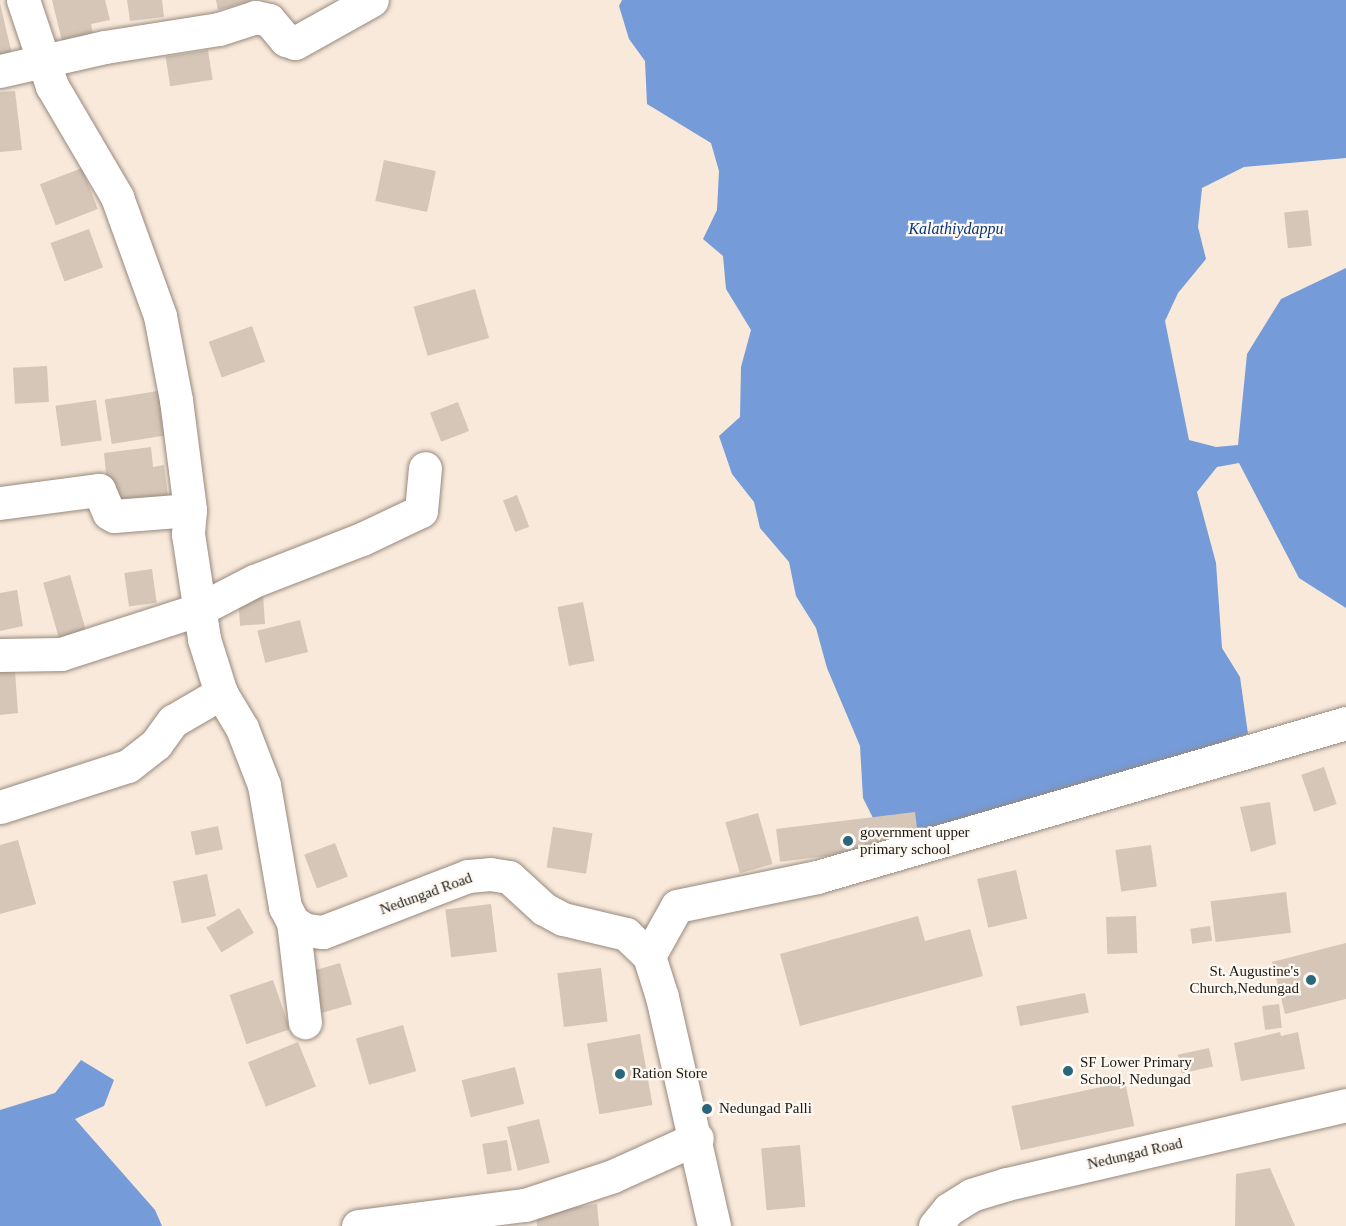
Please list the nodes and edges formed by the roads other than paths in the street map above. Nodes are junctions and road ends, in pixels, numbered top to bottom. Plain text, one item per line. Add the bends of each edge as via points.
1 (23, 0) edge
2 (372, 0) edge
3 (41, 60) junction
4 (0, 70) edge
5 (425, 468) dead end
6 (0, 503) edge
7 (190, 510) junction
8 (200, 609) junction
9 (0, 656) edge
10 (221, 693) junction
11 (1346, 723) edge
12 (0, 807) edge
13 (293, 922) junction
14 (649, 956) junction
15 (304, 1022) dead end
16 (1346, 1105) edge
17 (697, 1138) junction
18 (358, 1226) edge
19 (714, 1226) edge
20 (935, 1226) edge

1 - 3 street
2 - 3 street via 295,42 286,40 269,20 255,17 219,29
3 - 4 street
3 - 7 street via 79,138 117,197 142,261 160,316
5 - 8 street via 421,511 254,581
6 - 7 street via 99,490 114,516
7 - 8 street via 188,534
8 - 9 street via 62,654
8 - 10 street
10 - 12 street via 173,721 156,744 128,766
10 - 13 street via 242,728 264,785 285,907
11 - 14 street via 817,877 677,906
13 - 14 street, Nedungad Road via 306,930 324,932 468,876 490,874 509,877 544,909 563,918 626,933
13 - 15 street
14 - 17 street
16 - 20 street, Nedungad Road via 1007,1184 971,1195 949,1209
17 - 18 street via 614,1176 525,1205
17 - 19 street

